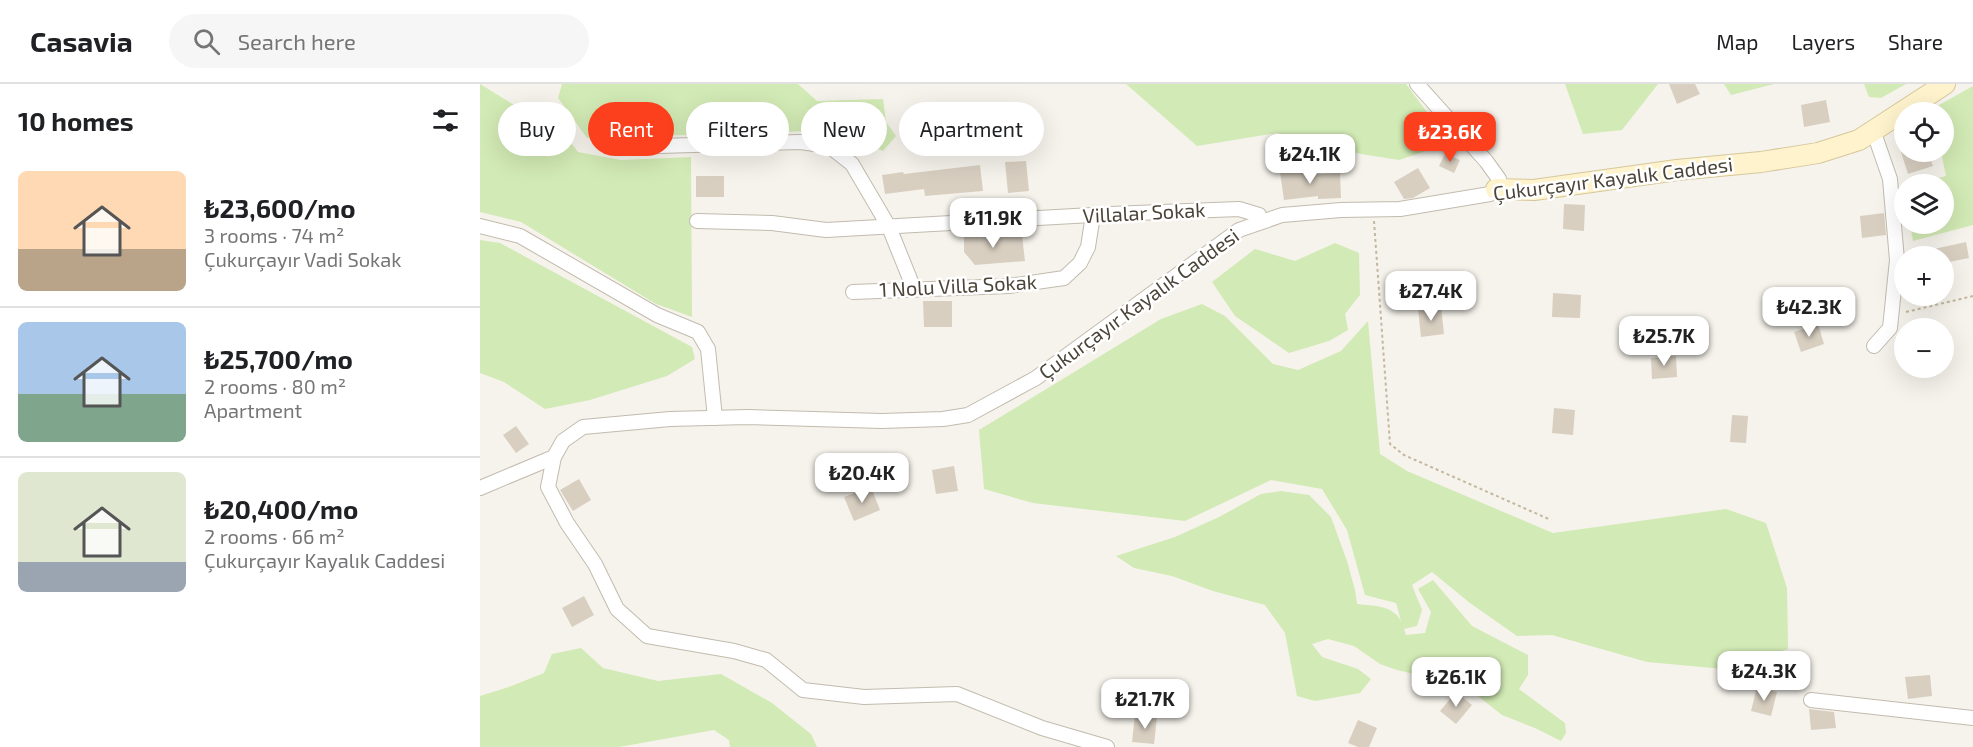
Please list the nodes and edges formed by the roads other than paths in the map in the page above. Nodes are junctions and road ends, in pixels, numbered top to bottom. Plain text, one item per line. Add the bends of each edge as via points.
1 (1417, 84) edge
2 (1945, 84) edge
3 (1873, 130) junction
4 (674, 146) edge
5 (1496, 189) junction
6 (1093, 215) junction
7 (698, 221) dead end
8 (1260, 221) junction
9 (480, 226) edge
10 (889, 227) junction
11 (914, 289) junction
12 (852, 292) dead end
13 (1874, 345) dead end
14 (715, 418) junction
15 (554, 457) junction
16 (480, 488) edge
17 (1811, 700) dead end
18 (1973, 718) edge
19 (1107, 747) edge

1 - 5 street via 1486,161 1499,179
2 - 3 street, Çukurçayır Kayalık Caddesi
3 - 5 street, Çukurçayır Kayalık Caddesi via 1859,140 1795,157 1534,190
3 - 13 street via 1890,179 1897,260 1890,328
4 - 10 street via 800,142 829,146 852,164
5 - 8 street, Çukurçayır Kayalık Caddesi via 1490,194 1400,209 1282,215
6 - 8 street, Villalar Sokak via 1239,208 1260,214
6 - 10 street, Villalar Sokak
6 - 11 street, 1 Nolu Villa Sokak via 1088,247 1080,263 1064,278 1009,286
7 - 10 street, Villalar Sokak via 771,223 826,230
8 - 14 street, Çukurçayır Kayalık Caddesi via 1239,230 1036,378 968,415 882,421
9 - 14 street via 520,236 657,315 698,332 708,349
10 - 11 street
11 - 12 street, 1 Nolu Villa Sokak
14 - 15 street, Çukurçayır Kayalık Caddesi via 583,427 563,441
15 - 16 street, Çukurçayır Kayalık Caddesi
15 - 19 street via 548,487 595,564 617,609 647,636 766,660 803,690 864,697 957,694 1042,728
17 - 18 street

